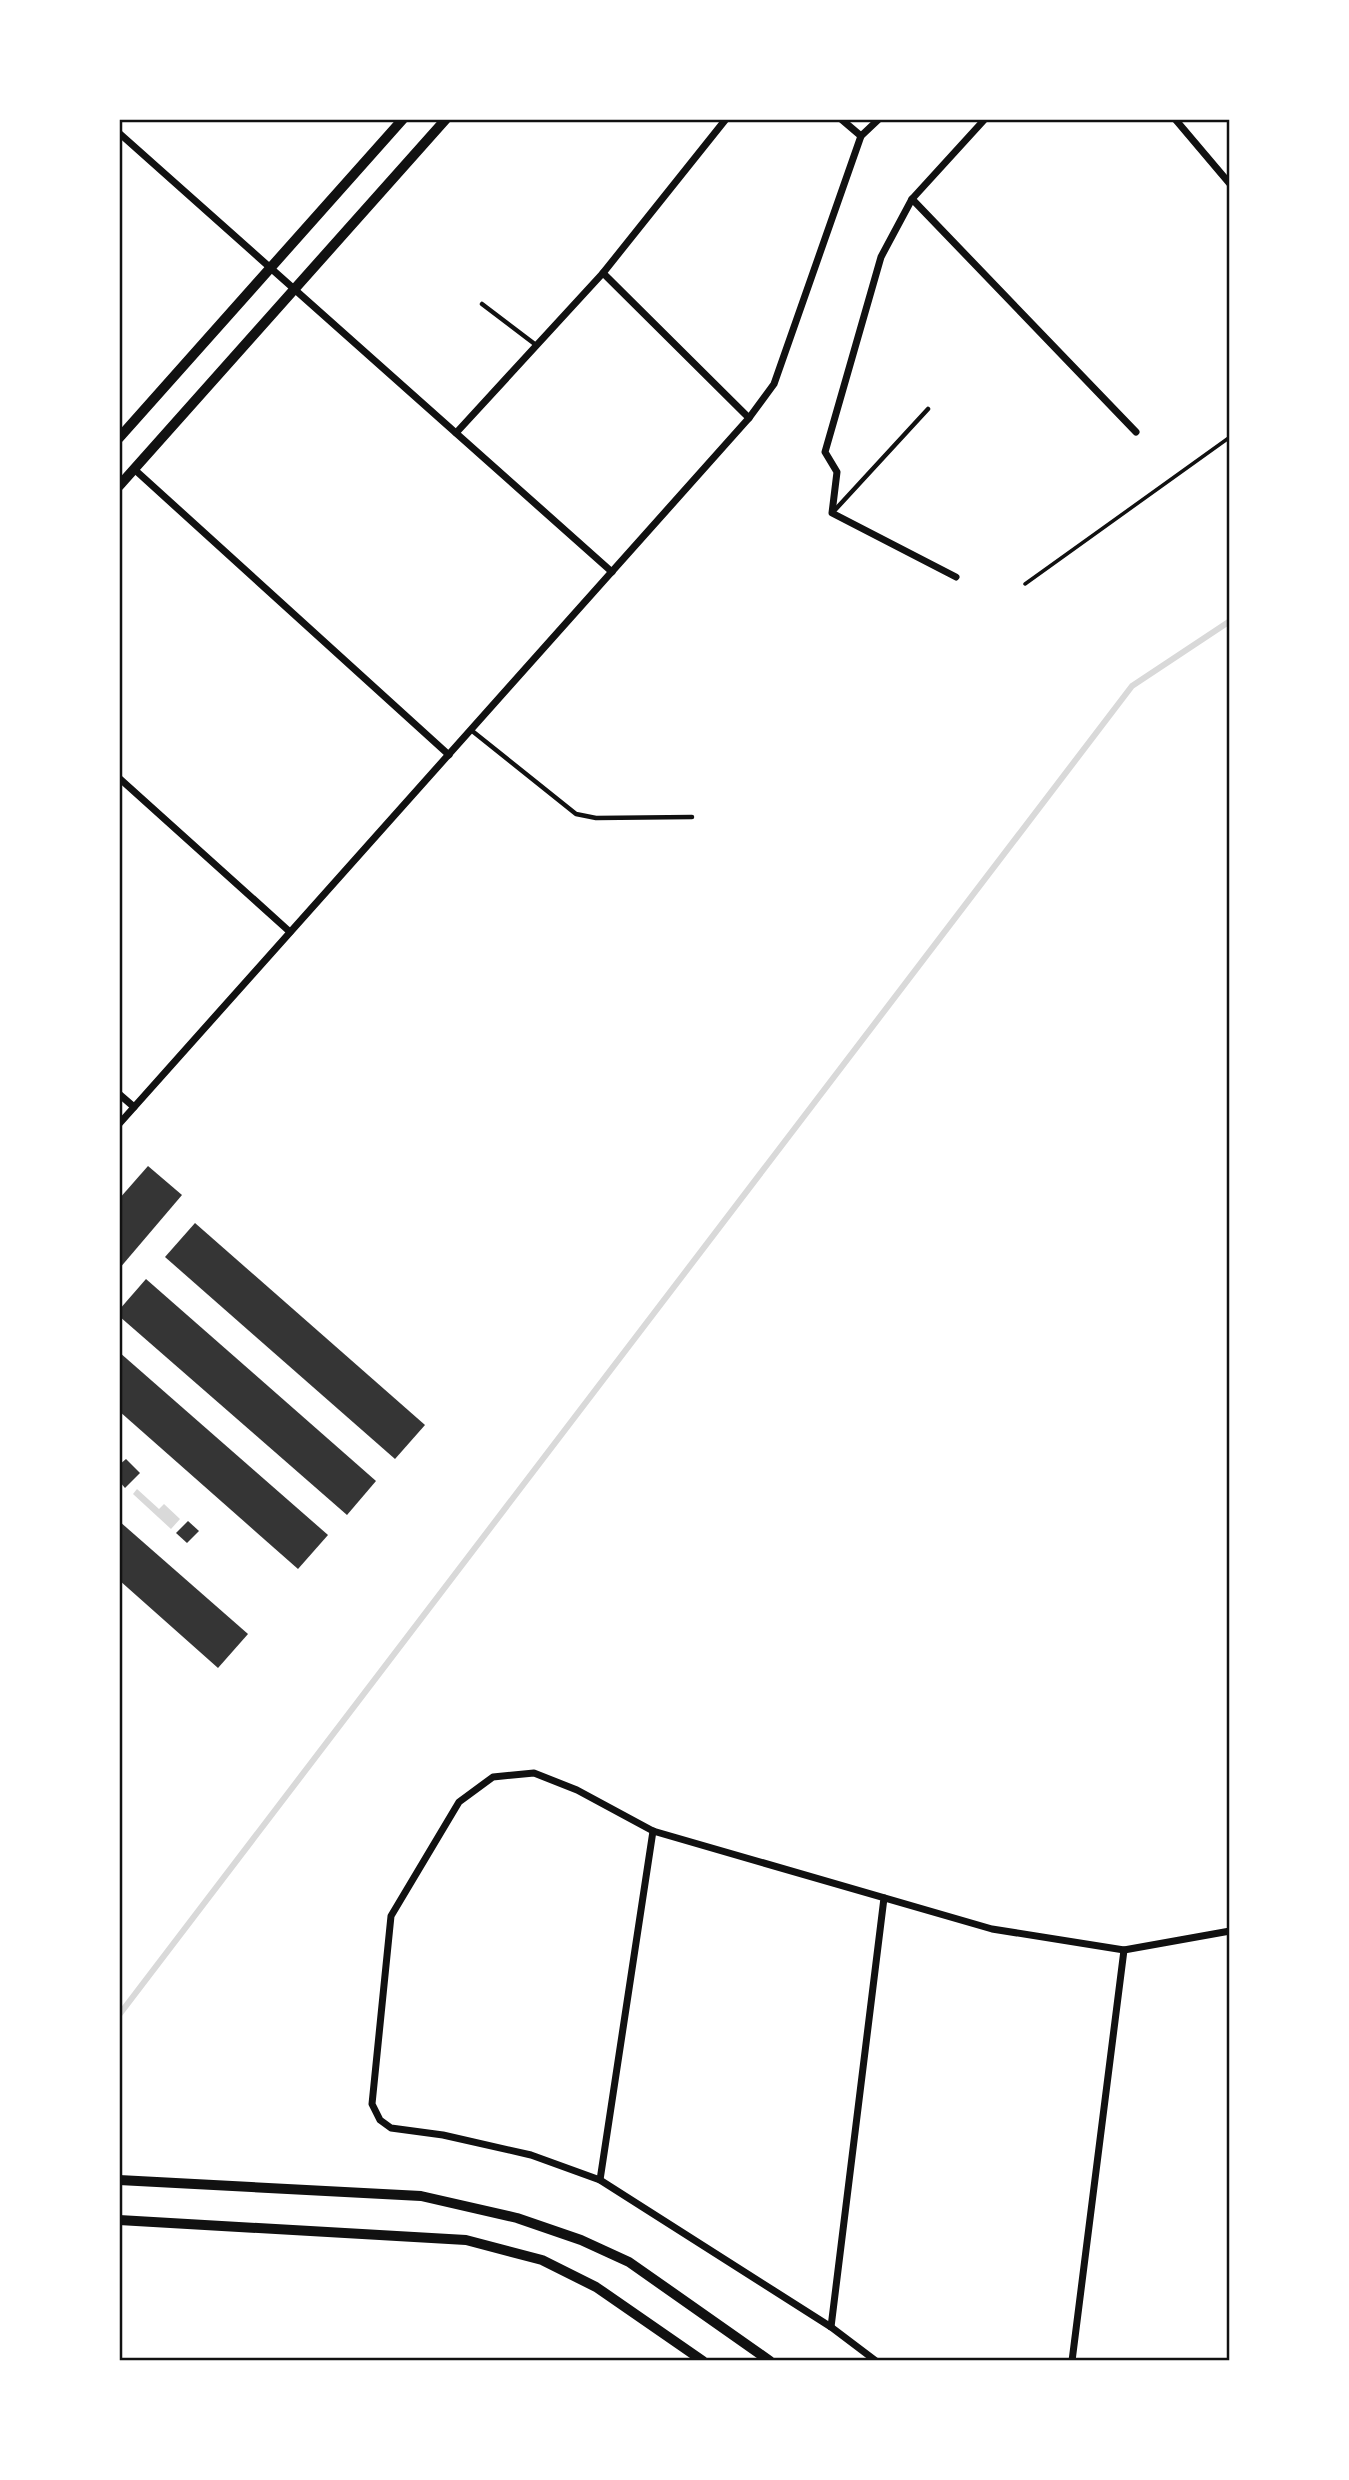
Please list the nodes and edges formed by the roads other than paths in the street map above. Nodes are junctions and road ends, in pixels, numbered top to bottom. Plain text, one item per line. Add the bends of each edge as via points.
1 (403, 119) edge
2 (446, 119) edge
3 (726, 119) edge
4 (841, 119) edge
5 (879, 119) edge
6 (985, 119) edge
7 (1175, 119) edge
8 (119, 133) edge
9 (861, 136) junction
10 (1230, 184) edge
11 (912, 199) junction
12 (271, 268) junction
13 (603, 273) junction
14 (294, 289) junction
15 (482, 304) dead end
16 (537, 346) junction
17 (928, 409) dead end
18 (749, 418) junction
19 (1136, 432) dead end
20 (456, 433) junction
21 (119, 438) edge
22 (134, 469) junction
23 (119, 486) edge
24 (832, 513) junction
25 (612, 572) junction
26 (956, 576) dead end
27 (471, 730) junction
28 (449, 755) junction
29 (119, 778) edge
30 (692, 817) dead end
31 (290, 932) junction
32 (119, 1094) edge
33 (134, 1107) junction
34 (119, 1124) edge
35 (653, 1831) junction
36 (884, 1898) junction
37 (1230, 1931) edge
38 (1124, 1950) junction
39 (600, 2179) junction
40 (119, 2180) edge
41 (119, 2220) edge
42 (831, 2327) junction
43 (703, 2361) edge
44 (770, 2361) edge
45 (876, 2361) edge
46 (1072, 2361) edge

1 - 12 street
2 - 14 street
3 - 13 street
4 - 9 street
5 - 9 street
6 - 11 street
7 - 10 street
8 - 12 street
9 - 18 street via 774,384
11 - 19 street
11 - 24 street via 881,257 825,452 836,472
12 - 14 street
12 - 21 street
13 - 16 street
13 - 18 street
14 - 20 street
14 - 22 street
15 - 16 lane
16 - 20 street
17 - 24 lane
18 - 25 street
20 - 25 street
22 - 23 street
22 - 28 street
24 - 26 street
25 - 27 street
27 - 28 street
27 - 30 lane via 576,814
28 - 31 street
29 - 31 street
31 - 33 street
32 - 33 street
33 - 34 street
35 - 36 street
35 - 39 street
35 - 39 street via 577,1790 534,1773 493,1777 459,1802 391,1916 372,2104 380,2120 391,2128 531,2155
36 - 38 street via 992,1929
36 - 42 street
37 - 38 street
38 - 46 street
39 - 42 street
40 - 44 street via 421,2196 517,2218 629,2262
41 - 43 street via 466,2240 542,2260 596,2287
42 - 45 street

